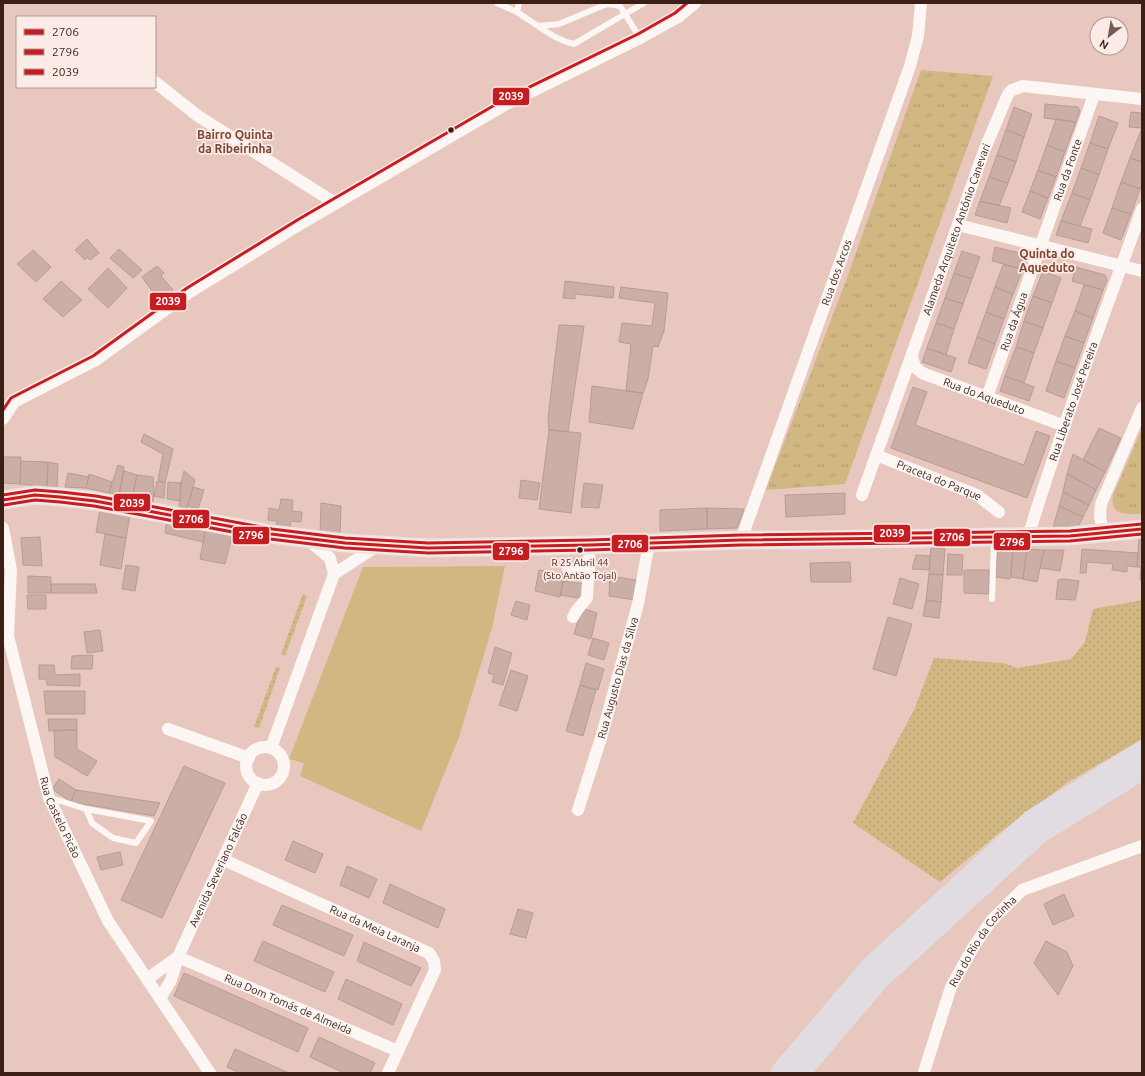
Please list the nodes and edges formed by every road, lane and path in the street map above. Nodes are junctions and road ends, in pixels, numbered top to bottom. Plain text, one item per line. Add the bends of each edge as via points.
1 (497, 3) edge
2 (519, 3) edge
3 (607, 3) edge
4 (644, 3) edge
5 (695, 3) edge
6 (921, 3) edge
7 (517, 12) junction
8 (625, 14) junction
9 (538, 26) junction
10 (640, 38) junction
11 (156, 83) edge
12 (1094, 95) junction
13 (1142, 99) edge
14 (335, 203) junction
15 (1142, 209) edge
16 (958, 225) junction
17 (1041, 245) junction
18 (1122, 267) junction
19 (1142, 271) edge
20 (912, 357) junction
21 (986, 397) junction
22 (1142, 408) edge
23 (3, 419) edge
24 (1065, 426) junction
25 (876, 455) junction
26 (862, 495) dead end
27 (3, 500) edge
28 (999, 512) dead end
29 (3, 528) edge
30 (1142, 529) edge
31 (1103, 534) junction
32 (994, 537) junction
33 (1028, 537) junction
34 (306, 538) junction
35 (741, 540) junction
36 (345, 543) junction
37 (649, 543) junction
38 (379, 545) junction
39 (590, 545) junction
40 (330, 558) junction
41 (568, 569) dead end
42 (589, 570) junction
43 (338, 571) junction
44 (992, 599) dead end
45 (573, 617) dead end
46 (168, 729) dead end
47 (271, 748) junction
48 (1142, 751) edge
49 (249, 758) junction
50 (1142, 770) edge
51 (258, 783) junction
52 (49, 798) junction
53 (86, 809) junction
54 (578, 810) dead end
55 (1142, 846) edge
56 (224, 860) junction
57 (178, 956) junction
58 (147, 979) junction
59 (160, 999) junction
60 (398, 1051) junction
61 (924, 1072) dead end
62 (210, 1073) edge
63 (388, 1073) edge
64 (780, 1073) edge
65 (800, 1073) edge

1 - 7 lane
2 - 7 lane
3 - 8 lane via 620,6
3 - 9 lane via 559,24
4 - 8 lane
5 - 10 street via 678,17
6 - 35 street, Rua dos Arcos via 918,36 910,66
7 - 9 lane
8 - 9 lane via 574,44 552,36
8 - 10 lane
10 - 14 street via 508,103
11 - 14 street via 198,116
12 - 13 street, Alameda Arquiteto António Canevari
12 - 16 street, Alameda Arquiteto António Canevari via 1023,86 1012,90 1004,100
12 - 17 street, Rua da Fonte
14 - 23 street via 190,292 96,360 14,402
15 - 18 street, Rua Liberato José Pereira
16 - 17 street
16 - 20 street, Alameda Arquiteto António Canevari
17 - 18 street
17 - 21 street, Rua da Água
18 - 19 street
18 - 24 street, Rua Liberato José Pereira
20 - 21 street, Rua do Aqueduto via 915,367 922,373
20 - 25 street, Alameda Arquiteto António Canevari
21 - 24 street, Rua do Aqueduto
22 - 31 street via 1101,504
24 - 33 street, Rua Liberato José Pereira
25 - 26 street, Alameda Arquiteto António Canevari
25 - 28 street, Praceta do Parque via 977,495
27 - 34 main road via 35,495 95,501 271,534
29 - 52 street, Rua Castelo Picão via 11,570 8,636
30 - 31 main road
31 - 33 main road
32 - 33 main road
32 - 35 main road
32 - 44 lane
34 - 36 main road
34 - 40 street
35 - 37 main road
36 - 38 main road
36 - 40 street
36 - 43 street via 347,550
37 - 39 main road
37 - 54 street, Rua Augusto Dias da Silva via 638,604
38 - 39 main road via 428,548
38 - 43 street
39 - 42 street
40 - 43 street
41 - 42 street
42 - 45 street via 587,598
43 - 47 street
46 - 49 street
47 - 49 street via 259,749
47 - 51 street via 282,758 284,771 276,782
48 - 64 highway via 1031,820 870,967
49 - 51 street via 248,772
50 - 65 highway via 1039,834 880,979
51 - 56 street, Avenida Severiano Falcão
52 - 53 lane
52 - 58 street, Rua Castelo Picão via 108,921
53 - 53 lane via 93,810 151,821 136,842 113,838 92,823
55 - 61 street, Rua do Rio da Cozinha via 1022,890 991,921 955,981
56 - 57 street, Avenida Severiano Falcão
56 - 60 street, Rua da Meia Laranja via 429,953 434,961 435,970
57 - 58 street
57 - 59 street, Avenida Severiano Falcão via 171,980
57 - 60 street, Rua Dom Tomás de Almeida
58 - 59 street, Rua Castelo Picão
59 - 62 street, Rua Castelo Picão
60 - 63 street, Rua da Meia Laranja

